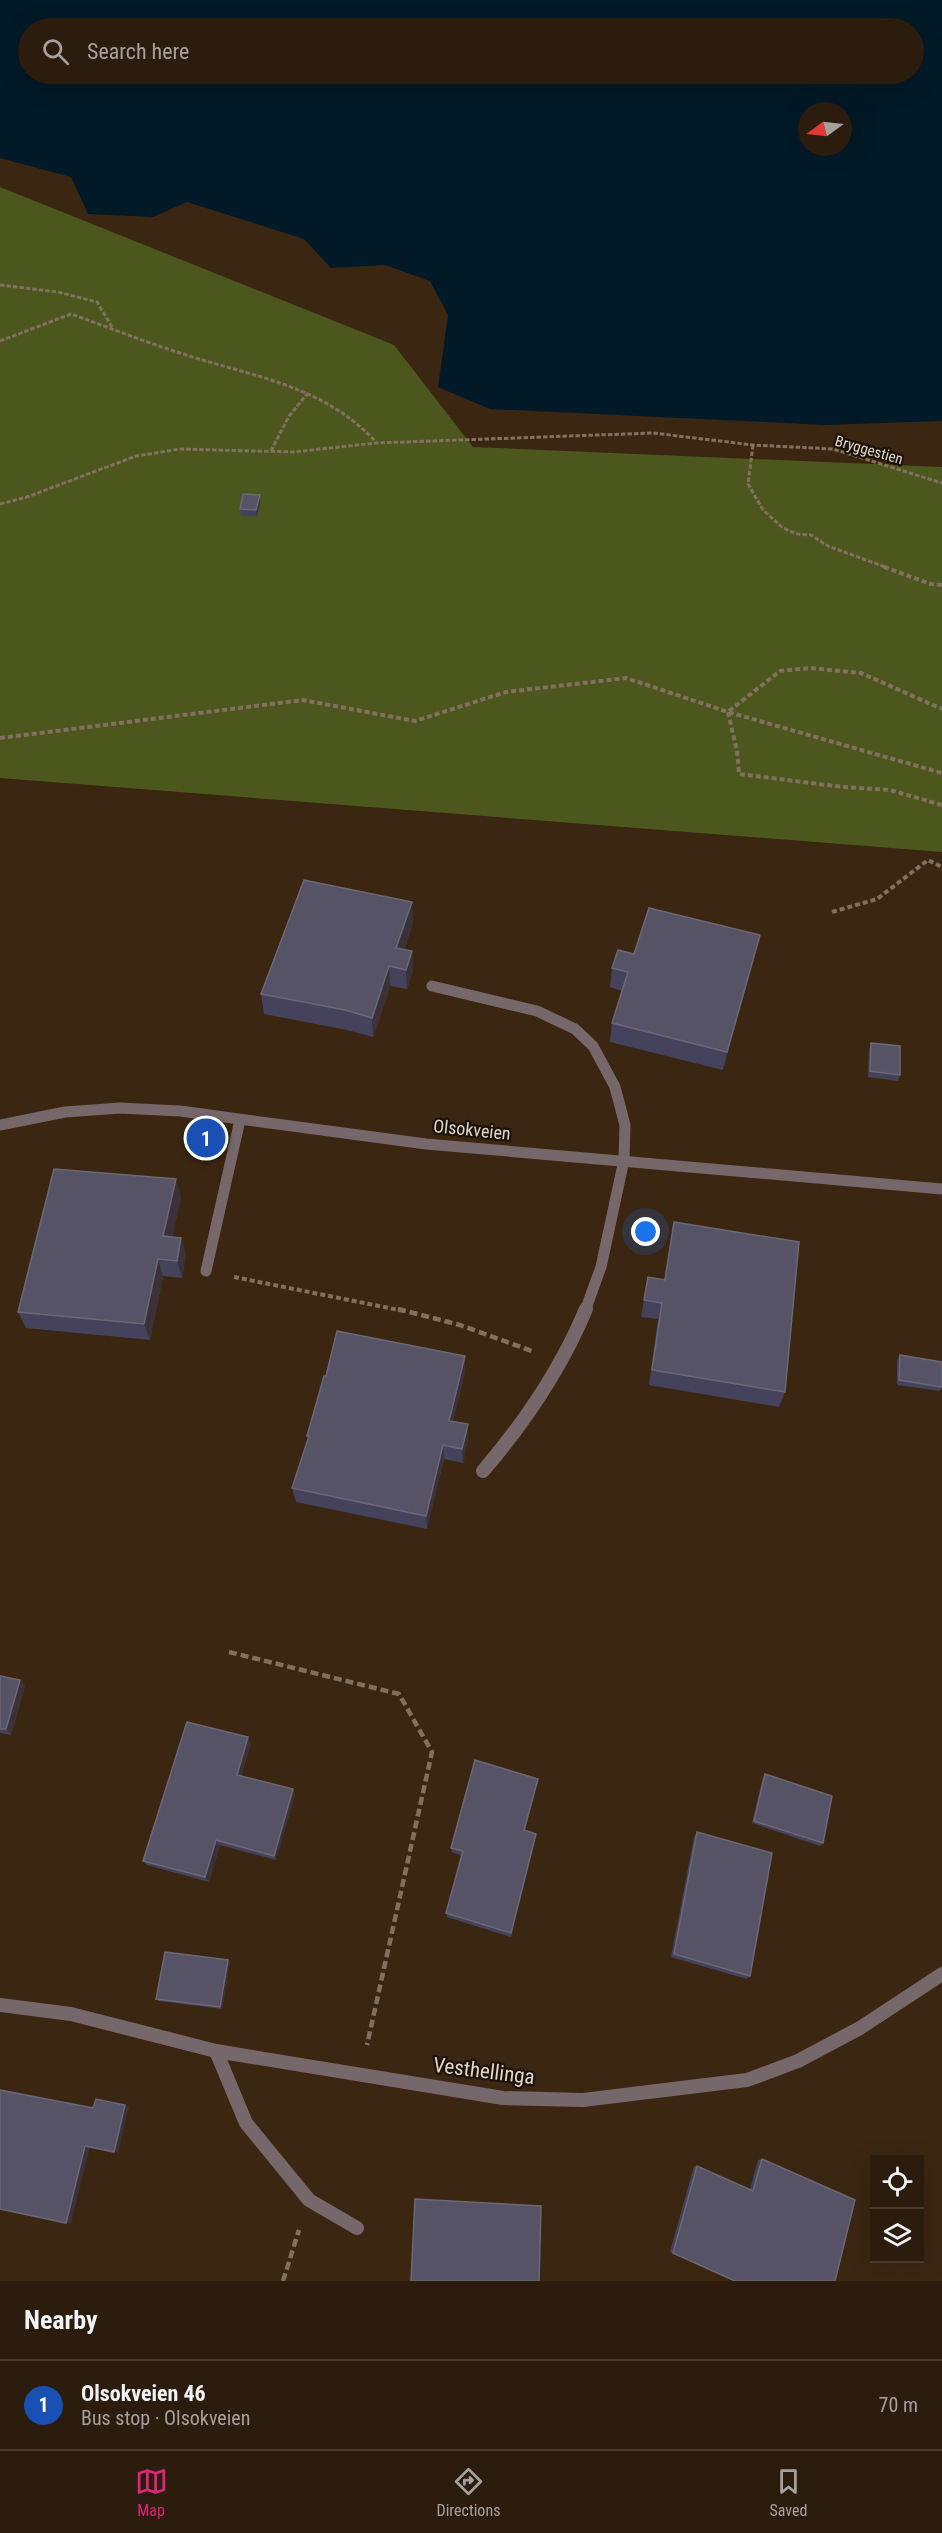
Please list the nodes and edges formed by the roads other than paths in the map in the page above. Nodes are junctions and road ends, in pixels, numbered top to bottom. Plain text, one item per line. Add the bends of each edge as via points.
1 (432, 987) dead end
2 (240, 1120) junction
3 (0, 1125) edge
4 (624, 1163) junction
5 (942, 1189) edge
6 (206, 1271) road end
7 (483, 1472) dead end
8 (942, 1974) edge
9 (0, 2005) edge
10 (216, 2051) junction
11 (357, 2228) dead end

1 - 4 street via 547,1014 589,1040 622,1105 627,1139
2 - 3 street, Olsokveien via 120,1108 65,1112
2 - 4 street, Olsokveien via 426,1144
2 - 6 street
4 - 5 street, Olsokveien
4 - 7 street via 593,1293 560,1364 509,1442
8 - 10 street, Vesthellinga via 860,2028 798,2061 747,2080 583,2100 503,2098
9 - 10 street, Vesthellinga via 71,2014
10 - 11 street via 246,2123 309,2200

